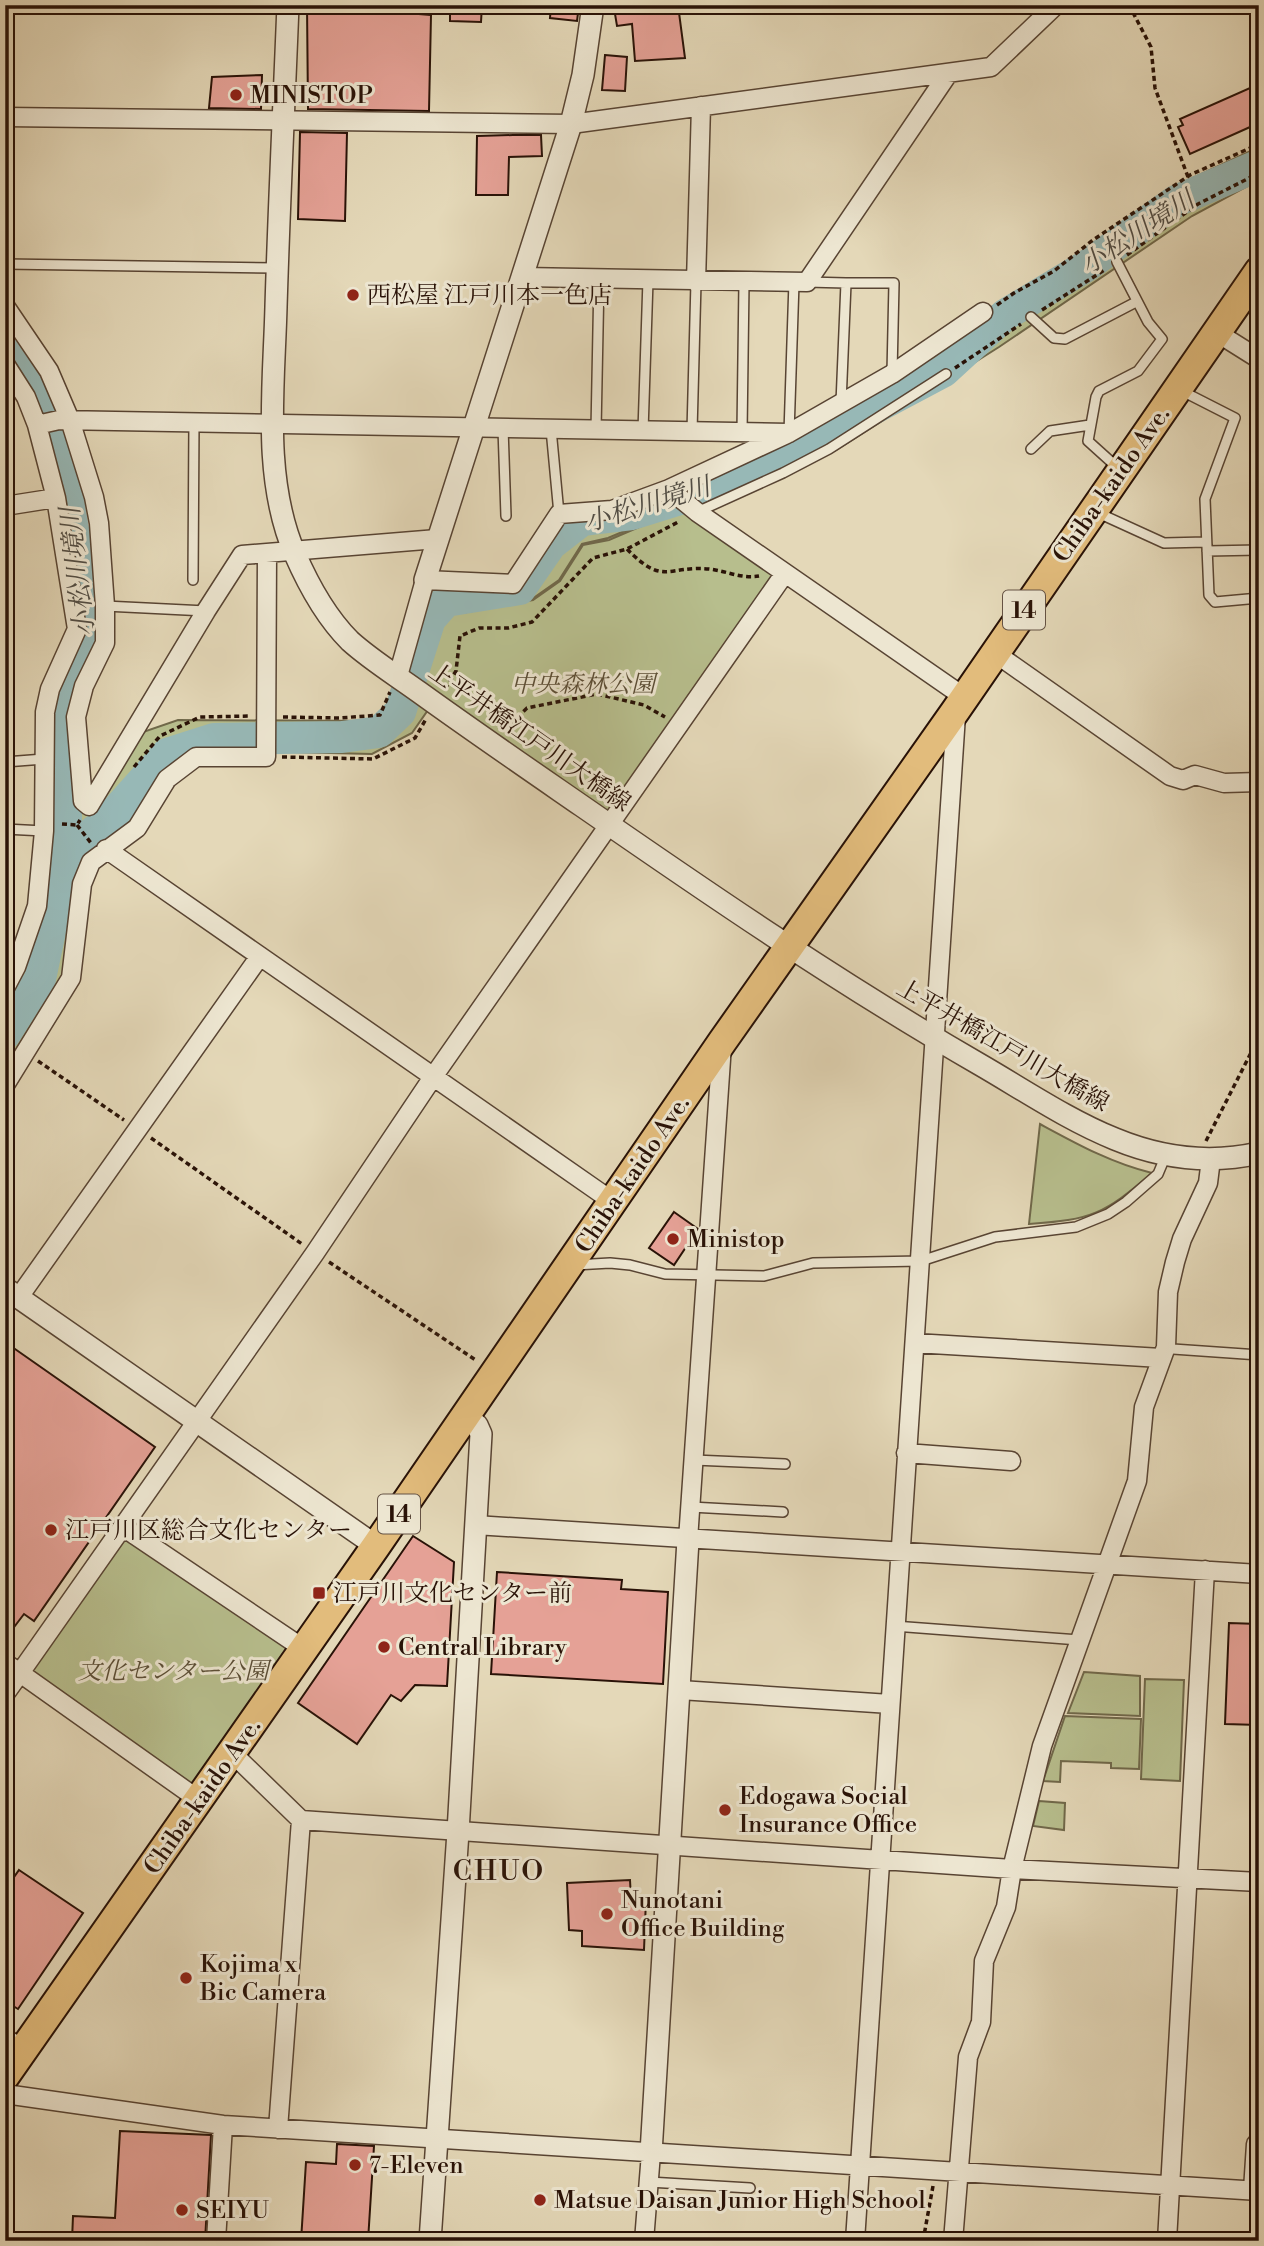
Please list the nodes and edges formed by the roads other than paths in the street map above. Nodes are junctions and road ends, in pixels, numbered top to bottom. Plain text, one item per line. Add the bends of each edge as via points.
1 (288, 5) edge
2 (593, 5) edge
3 (1056, 5) edge
4 (948, 74) junction
5 (701, 106) junction
6 (5, 117) edge
7 (284, 120) junction
8 (571, 124) junction
9 (1117, 262) road end
10 (5, 264) edge
11 (277, 268) junction
12 (1259, 271) edge
13 (523, 276) junction
14 (599, 279) junction
15 (648, 280) junction
16 (696, 282) junction
17 (744, 282) junction
18 (801, 282) junction
19 (846, 283) junction
20 (1136, 302) junction
21 (5, 306) edge
22 (984, 312) road end
23 (1031, 317) road end
24 (1216, 332) junction
25 (1259, 359) edge
26 (5, 364) edge
27 (892, 374) junction
28 (946, 374) road end
29 (1177, 389) junction
30 (841, 403) junction
31 (64, 420) junction
32 (194, 421) junction
33 (274, 423) junction
34 (37, 425) junction
35 (1090, 425) junction
36 (475, 428) junction
37 (503, 428) junction
38 (551, 429) junction
39 (596, 430) junction
40 (643, 431) junction
41 (692, 431) junction
42 (743, 432) junction
43 (789, 433) junction
44 (1031, 449) dead end
45 (1120, 470) junction
46 (672, 492) junction
47 (56, 498) junction
48 (5, 506) edge
49 (695, 510) junction
50 (1093, 510) junction
51 (559, 514) junction
52 (506, 516) dead end
53 (437, 539) junction
54 (1207, 546) junction
55 (1259, 550) edge
56 (293, 551) junction
57 (267, 554) junction
58 (85, 568) junction
59 (785, 573) junction
60 (192, 580) dead end
61 (425, 580) junction
62 (1259, 598) edge
63 (105, 606) junction
64 (206, 611) junction
65 (995, 653) junction
66 (405, 682) junction
67 (960, 704) junction
68 (44, 760) junction
69 (5, 762) edge
70 (1259, 782) edge
71 (610, 825) junction
72 (5, 829) edge
73 (44, 831) junction
74 (106, 849) junction
75 (788, 948) junction
76 (260, 956) junction
77 (5, 988) edge
78 (933, 1038) junction
79 (722, 1042) junction
80 (433, 1077) junction
81 (5, 1085) edge
82 (1259, 1153) edge
83 (1166, 1155) junction
84 (1211, 1159) junction
85 (612, 1201) junction
86 (921, 1261) junction
87 (570, 1265) junction
88 (708, 1276) junction
89 (12, 1292) edge
90 (915, 1343) junction
91 (1163, 1353) junction
92 (1259, 1355) edge
93 (465, 1418) junction
94 (196, 1421) junction
95 (906, 1453) junction
96 (694, 1460) junction
97 (1011, 1461) dead end
98 (785, 1464) dead end
99 (691, 1507) junction
100 (783, 1511) dead end
101 (475, 1525) junction
102 (123, 1527) junction
103 (688, 1540) junction
104 (376, 1546) junction
105 (898, 1552) junction
106 (1106, 1564) junction
107 (1205, 1570) junction
108 (1259, 1573) edge
109 (894, 1626) junction
110 (1079, 1640) junction
111 (304, 1649) junction
112 (12, 1668) edge
113 (680, 1690) junction
114 (5, 1694) edge
115 (890, 1704) junction
116 (232, 1754) junction
117 (199, 1801) junction
118 (301, 1820) junction
119 (458, 1832) junction
120 (671, 1845) junction
121 (880, 1859) junction
122 (1012, 1869) junction
123 (1188, 1878) junction
124 (1259, 1882) edge
125 (15, 2044) edge
126 (5, 2076) edge
127 (5, 2094) edge
128 (223, 2125) junction
129 (278, 2129) junction
130 (436, 2138) junction
131 (1255, 2144) dead end
132 (651, 2153) junction
133 (860, 2167) junction
134 (957, 2172) junction
135 (649, 2182) junction
136 (1170, 2185) junction
137 (750, 2188) dead end
138 (1256, 2190) edge
139 (216, 2241) edge
140 (430, 2241) edge
141 (645, 2241) edge
142 (855, 2241) edge
143 (953, 2241) edge
144 (1167, 2241) edge

1 - 7 street, 上平井橋江戸川大橋線
2 - 8 street
3 - 4 street via 991,66
4 - 5 street
4 - 18 street
5 - 8 street
5 - 16 street
6 - 7 street
7 - 8 street
7 - 11 street, 上平井橋江戸川大橋線
8 - 13 street
9 - 20 lane
10 - 11 lane
11 - 33 street, 上平井橋江戸川大橋線
12 - 24 highway, Chiba-kaido Ave. / 14
13 - 14 street
13 - 36 street
14 - 15 street
14 - 39 lane
15 - 16 street
15 - 40 lane
16 - 17 street
16 - 41 lane
17 - 18 street
17 - 42 lane
18 - 19 lane
18 - 43 lane
19 - 27 lane via 894,283
19 - 30 lane
20 - 23 lane via 1065,339 1054,338
20 - 35 lane via 1162,339 1138,371 1099,391
21 - 31 street via 49,372
22 - 27 street
24 - 25 street
24 - 29 highway, Chiba-kaido Ave. / 14
26 - 34 street
27 - 30 street
28 - 49 lane via 829,449
29 - 45 highway, Chiba-kaido Ave. / 14
29 - 54 lane via 1236,418 1205,499
30 - 43 street
31 - 32 street
31 - 34 street
31 - 58 street via 94,497 99,523
32 - 33 street
32 - 60 lane
33 - 36 street
33 - 56 street, 上平井橋江戸川大橋線 via 278,503
34 - 47 street
35 - 44 lane via 1051,431
35 - 45 lane via 1088,441
36 - 37 street
36 - 53 street
37 - 38 street
37 - 52 lane
38 - 39 street
38 - 51 lane
39 - 40 street
40 - 41 street
41 - 42 street
42 - 43 street
43 - 46 street
45 - 50 highway, Chiba-kaido Ave. / 14
46 - 49 street
46 - 51 street via 611,510
47 - 48 street
47 - 58 street
49 - 59 street
50 - 54 lane via 1164,543
50 - 65 highway, Chiba-kaido Ave. / 14
51 - 61 street via 513,583
53 - 56 street
53 - 61 street
54 - 55 lane
54 - 62 lane via 1209,595 1215,602
56 - 57 street
56 - 66 street, 上平井橋江戸川大橋線 via 321,603 350,640
57 - 64 street via 242,555
57 - 74 street via 266,751 196,757 166,779 137,828
58 - 63 street
58 - 68 street via 77,629 50,689 45,712
59 - 67 street
59 - 71 street
61 - 66 street
63 - 64 lane
63 - 64 street via 105,643 76,717 83,801 89,806
65 - 67 highway, Chiba-kaido Ave. / 14
65 - 70 street via 1170,776
66 - 71 street, 上平井橋江戸川大橋線
67 - 75 highway, Chiba-kaido Ave. / 14
67 - 78 street
68 - 69 lane
68 - 73 street
71 - 75 street, 上平井橋江戸川大橋線
71 - 80 street
72 - 73 lane
73 - 77 street via 37,906
74 - 76 street
74 - 81 street via 90,862 82,884 71,978
75 - 78 street, 上平井橋江戸川大橋線
75 - 79 highway, Chiba-kaido Ave. / 14
76 - 80 street
76 - 89 street via 137,1129
78 - 83 street, 上平井橋江戸川大橋線 via 1082,1123
78 - 86 street
79 - 85 highway, Chiba-kaido Ave. / 14
79 - 88 street
80 - 85 street
80 - 94 street
82 - 84 street, 上平井橋江戸川大橋線
83 - 84 street, 上平井橋江戸川大橋線
83 - 86 lane via 1158,1174 1108,1214 1076,1227 995,1237
84 - 91 street via 1208,1183 1175,1262
85 - 87 highway, Chiba-kaido Ave. / 14
86 - 88 lane via 813,1263 764,1276
86 - 90 street
87 - 88 lane via 610,1263 665,1274
87 - 93 highway, Chiba-kaido Ave. / 14
88 - 96 street
89 - 94 street
90 - 91 street
90 - 95 street
91 - 92 lane
91 - 106 street via 1144,1407 1137,1481
93 - 101 street via 477,1425 481,1434
93 - 104 highway, Chiba-kaido Ave. / 14
94 - 102 street
94 - 104 street
95 - 97 street
95 - 105 street
96 - 98 lane
96 - 99 street
99 - 100 lane
99 - 103 street
101 - 103 street
101 - 119 street
102 - 111 street
102 - 112 street
103 - 105 street
103 - 113 street
104 - 111 highway, Chiba-kaido Ave. / 14
105 - 106 street
105 - 109 street
106 - 107 street
106 - 110 street
107 - 108 street
107 - 123 street
109 - 110 lane
109 - 115 street
110 - 122 street via 1042,1746
111 - 116 highway, Chiba-kaido Ave. / 14
112 - 114 street
112 - 117 street
113 - 115 street
113 - 120 street
115 - 121 street
116 - 117 highway, Chiba-kaido Ave. / 14
116 - 118 street
117 - 125 highway, Chiba-kaido Ave. / 14
118 - 119 street
118 - 129 street
119 - 120 street
119 - 130 street
120 - 121 street
120 - 132 street
121 - 122 street
121 - 133 street
122 - 123 street
122 - 134 street via 1006,1907 984,1961 981,2022 968,2057
123 - 124 street
123 - 136 street
125 - 126 highway, Chiba-kaido Ave. / 14
127 - 128 street
128 - 129 street
128 - 139 street
129 - 130 street
130 - 132 street
130 - 140 street
131 - 138 street
132 - 133 street
132 - 135 street
133 - 134 street
133 - 142 street
134 - 136 street
134 - 143 street
135 - 137 lane
135 - 141 street
136 - 138 street
136 - 144 street

